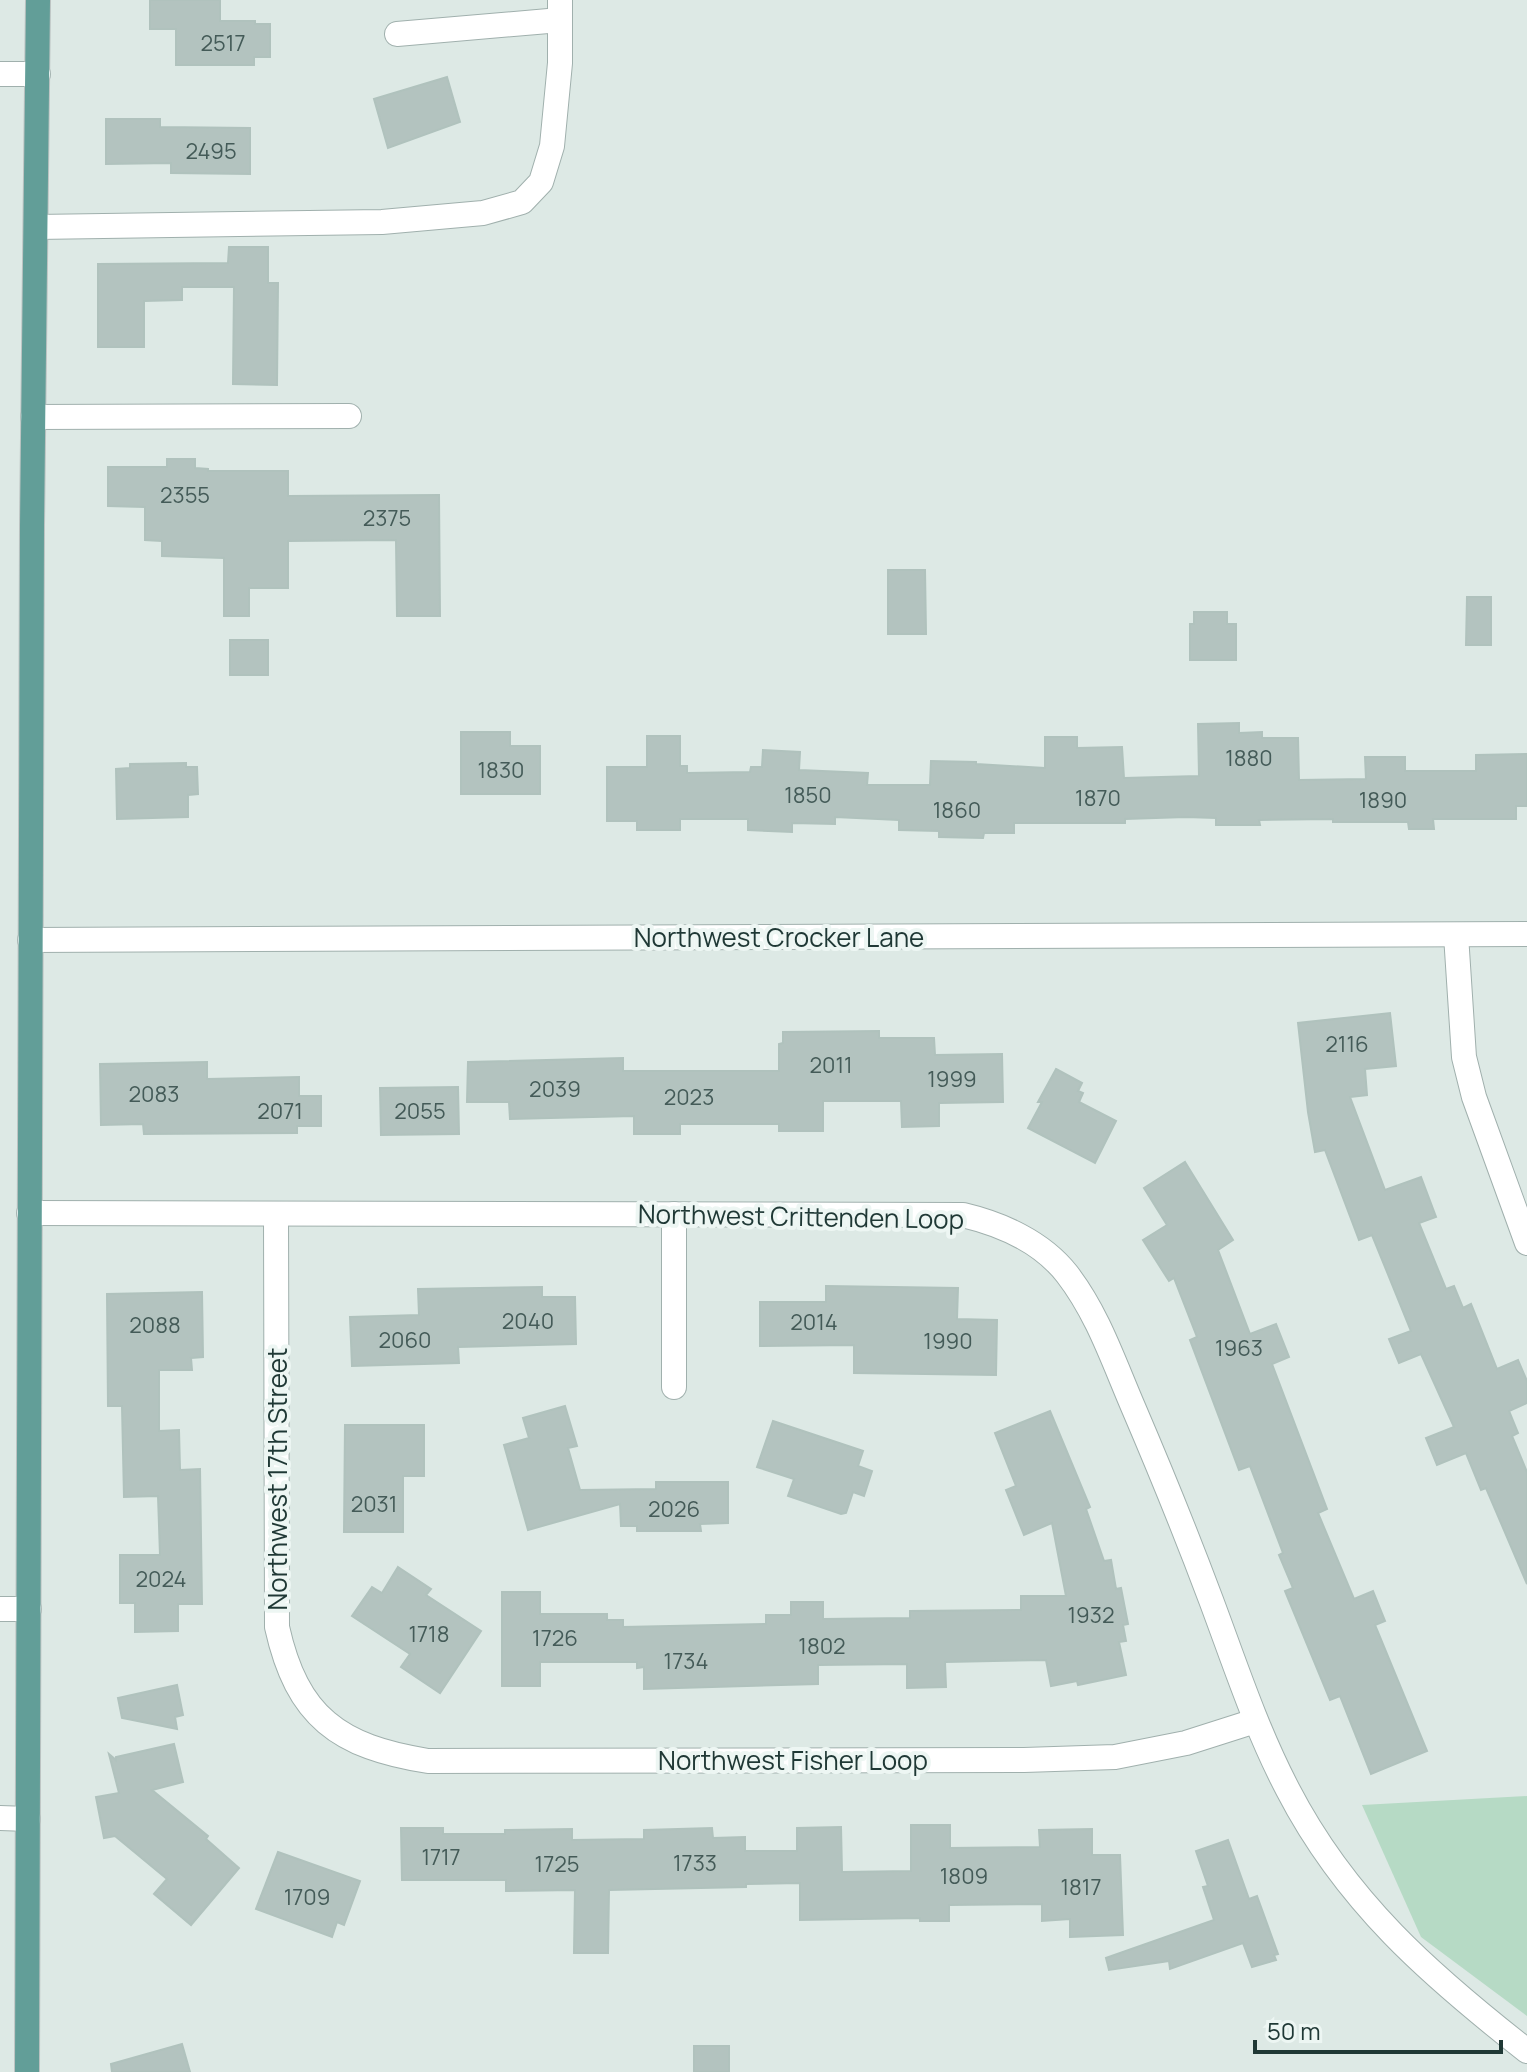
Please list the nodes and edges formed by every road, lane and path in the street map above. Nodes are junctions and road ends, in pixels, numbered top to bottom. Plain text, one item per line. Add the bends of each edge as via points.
1 (38, 0) edge
2 (560, 10) edge
3 (397, 34) dead end
4 (0, 74) edge
5 (38, 74) junction
6 (36, 227) junction
7 (349, 416) dead end
8 (33, 417) junction
9 (1527, 934) edge
10 (1456, 935) junction
11 (30, 940) junction
12 (29, 1213) junction
13 (276, 1214) junction
14 (674, 1214) junction
15 (1527, 1243) edge
16 (674, 1387) dead end
17 (0, 1609) edge
18 (29, 1609) junction
19 (1255, 1721) junction
20 (332, 1728) joint
21 (0, 1818) edge
22 (28, 1819) junction
23 (1527, 2051) edge
24 (27, 2072) edge

1 - 5 main road
2 - 3 street
2 - 6 street via 552,146 541,182 522,202 483,213 382,222
4 - 5 street
5 - 6 main road
6 - 8 main road
7 - 8 street
8 - 11 main road
9 - 10 street, Northwest Crocker Lane
10 - 11 street, Northwest Crocker Lane
10 - 15 street via 1464,1057
11 - 12 main road
12 - 13 street, Northwest Crittenden Loop
12 - 18 main road
13 - 14 street, Northwest Crittenden Loop
13 - 20 street, Northwest 17th Street via 277,1627 284,1660 303,1697
14 - 16 street
14 - 19 street, Northwest Crittenden Loop via 963,1215 1004,1228 1050,1256 1066,1272 1099,1327
17 - 18 street
18 - 22 main road
19 - 20 street, Northwest Fisher Loop via 1186,1743 1115,1757 1024,1760 428,1761 393,1755
19 - 23 street, Northwest Crittenden Loop via 1289,1792 1361,1901 1427,1970
21 - 22 street
22 - 24 main road

